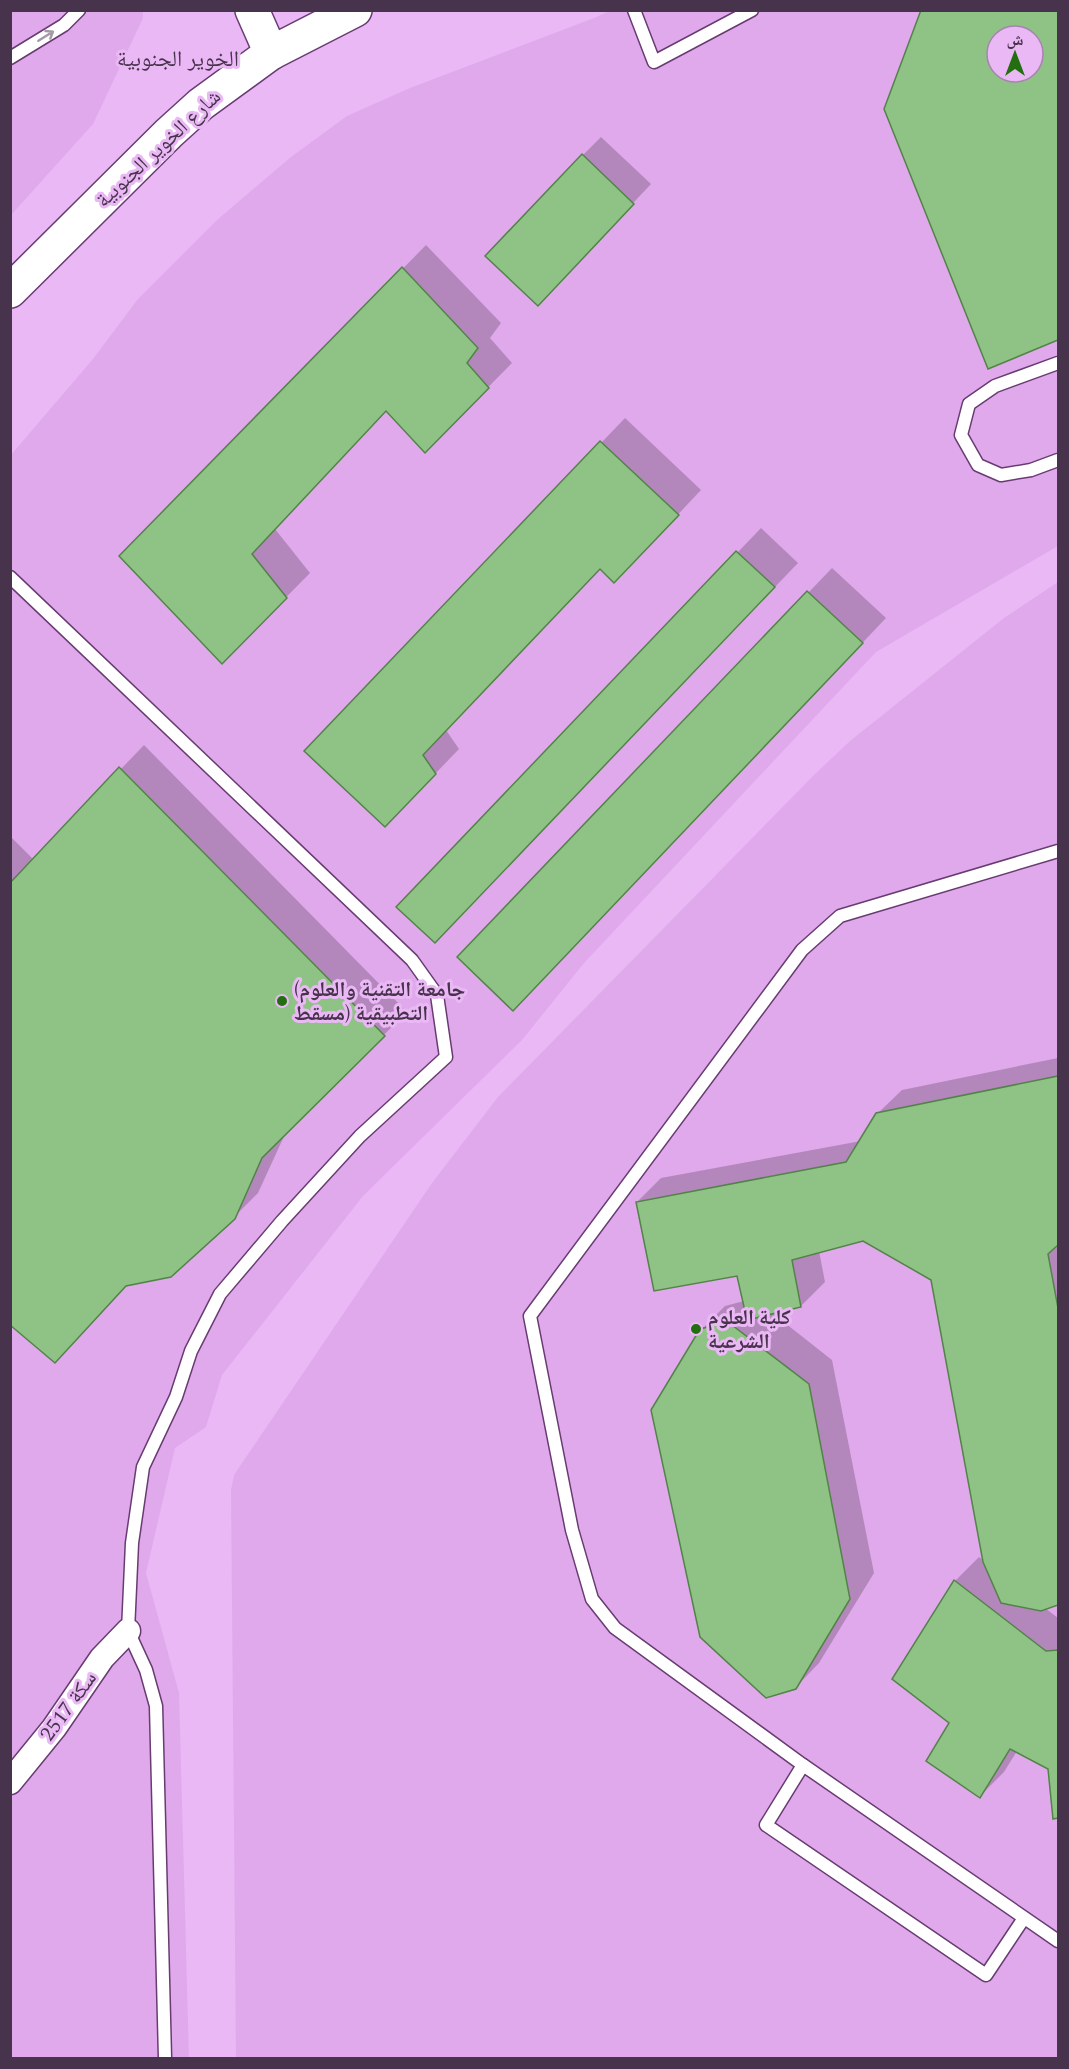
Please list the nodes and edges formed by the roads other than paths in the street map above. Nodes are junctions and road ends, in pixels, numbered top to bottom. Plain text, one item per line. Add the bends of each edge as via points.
1 (79, 10) edge
2 (252, 10) edge
3 (355, 10) edge
4 (634, 10) edge
5 (752, 10) edge
6 (271, 53) junction
7 (10, 58) edge
8 (10, 291) edge
9 (1059, 363) edge
10 (1059, 460) edge
11 (10, 577) edge
12 (1059, 851) edge
13 (128, 1631) junction
14 (803, 1765) junction
15 (10, 1782) edge
16 (1024, 1918) junction
17 (1059, 1941) edge
18 (165, 2058) edge

7 -> 1 lane via 64,25
2 - 6 street
3 - 6 street, شارع الخوير الجنوبية
4 - 5 lane via 654,62
6 - 8 street, شارع الخوير الجنوبية via 201,104 169,133
9 - 10 lane via 994,386 969,404 961,435 978,465 1001,475
11 - 13 lane via 412,960 437,995 446,1058 360,1136 220,1294 191,1351 176,1397 143,1467 132,1543
12 - 14 lane via 840,916 802,950 530,1316 572,1530 592,1599 615,1628
13 - 15 street, 2517 سكة via 102,1658 54,1728
13 - 18 lane via 146,1670 156,1706
14 - 16 lane
14 - 16 lane via 766,1825 986,1975
16 - 17 lane

